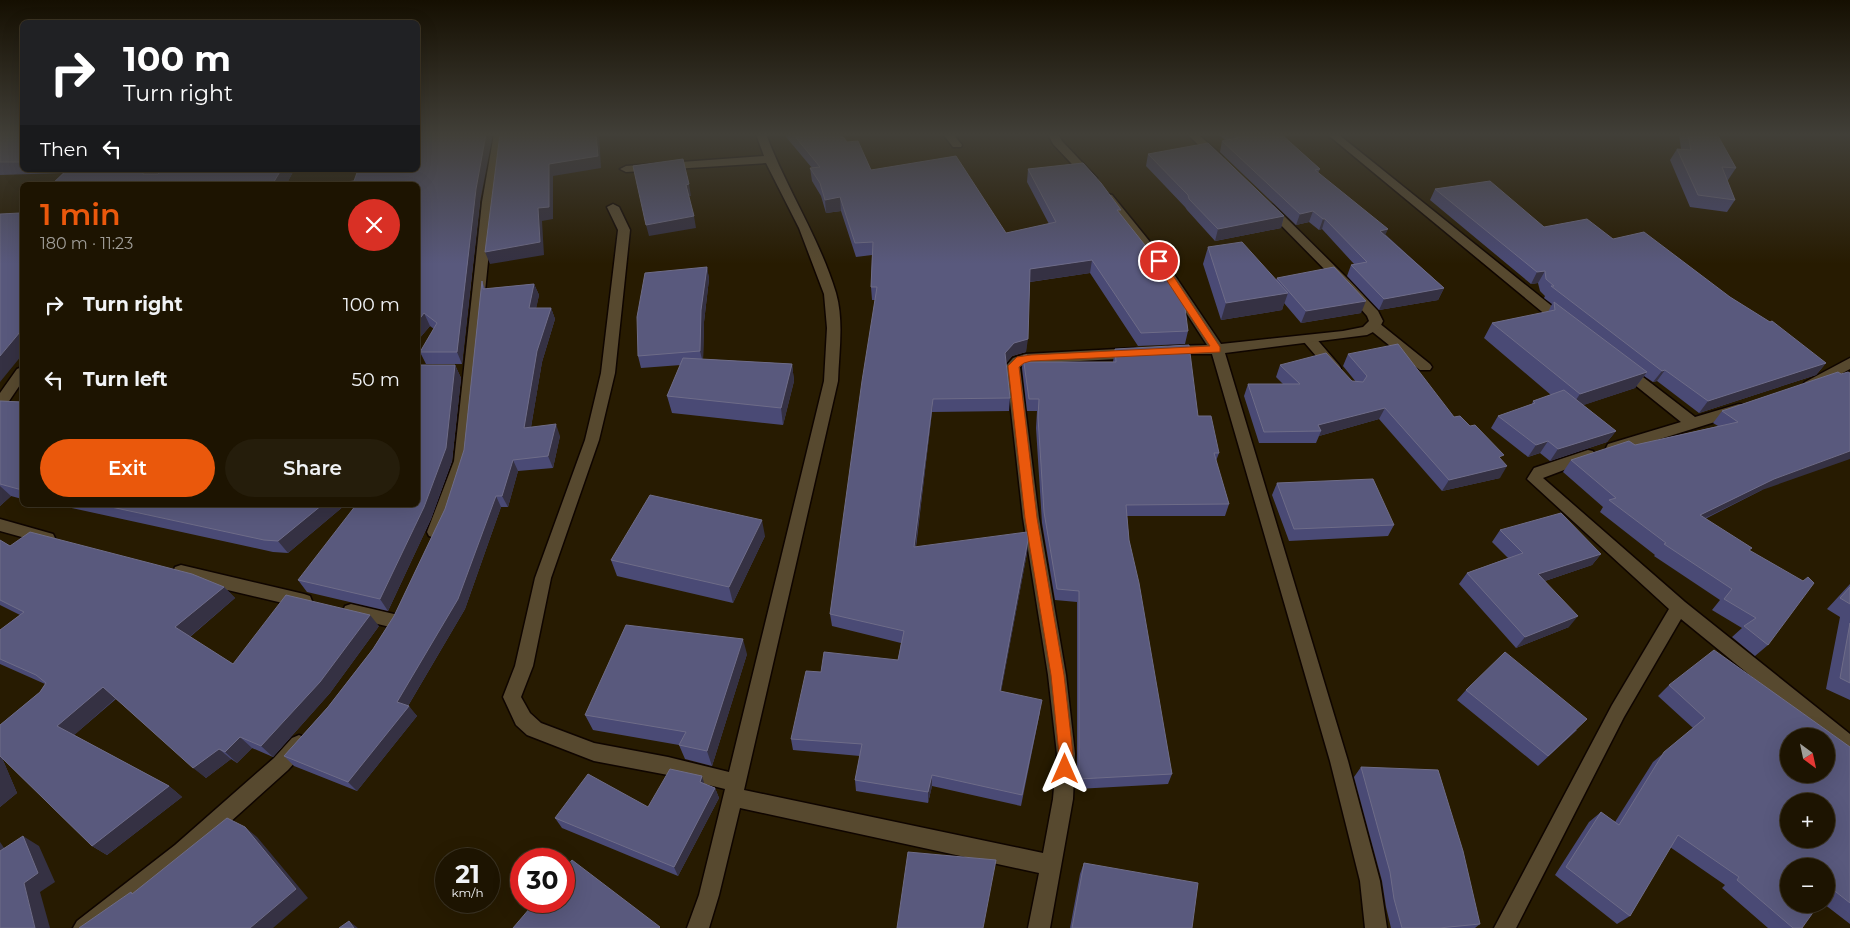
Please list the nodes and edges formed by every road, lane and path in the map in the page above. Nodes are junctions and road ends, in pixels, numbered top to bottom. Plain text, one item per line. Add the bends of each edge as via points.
1 (492, 177) edge
2 (779, 177) edge
3 (1091, 177) edge
4 (1385, 177) edge
5 (1259, 196) edge
6 (613, 207) dead end
7 (1374, 326) junction
8 (1576, 333) edge
9 (1309, 340) junction
10 (1217, 349) junction
11 (1850, 362) edge
12 (1615, 363) edge
13 (1425, 367) dead end
14 (452, 371) edge
15 (470, 371) junction
16 (20, 375) edge
17 (1340, 375) edge
18 (1799, 388) edge
19 (0, 404) edge
20 (1755, 404) edge
21 (1693, 423) junction
22 (0, 525) edge
23 (62, 542) edge
24 (429, 545) edge
25 (164, 568) edge
26 (317, 604) edge
27 (401, 604) edge
28 (1679, 607) junction
29 (336, 608) edge
30 (394, 621) junction
31 (383, 637) edge
32 (311, 730) edge
33 (1850, 745) edge
34 (734, 790) junction
35 (1051, 865) junction
36 (84, 928) edge
37 (698, 928) edge
38 (1039, 928) edge
39 (1376, 928) edge
40 (1505, 928) edge

1 - 15 street
2 - 34 street via 804,228 830,294 834,328 831,381
3 - 10 street via 1159,261
4 - 8 street
5 - 7 street via 1346,283 1373,314
6 - 34 street via 624,230 608,373 592,440 542,578 524,666 512,697 534,730 594,752 668,766
7 - 9 street via 1367,331
7 - 13 street
9 - 10 street
9 - 17 street
10 - 35 street via 1031,358 1013,366 1031,518 1058,675 1066,754 1063,799
10 - 39 street via 1339,761 1370,881
11 - 18 street via 1817,382
12 - 21 street
14 - 15 street
15 - 24 street via 461,461
16 - 19 street
20 - 21 street
21 - 28 street via 1539,472 1535,479
22 - 23 street
25 - 26 street
27 - 30 street
28 - 33 street
28 - 40 street via 1618,711
29 - 30 street
30 - 31 street
32 - 36 street via 281,764 182,852
34 - 35 street
34 - 37 street
35 - 38 street

